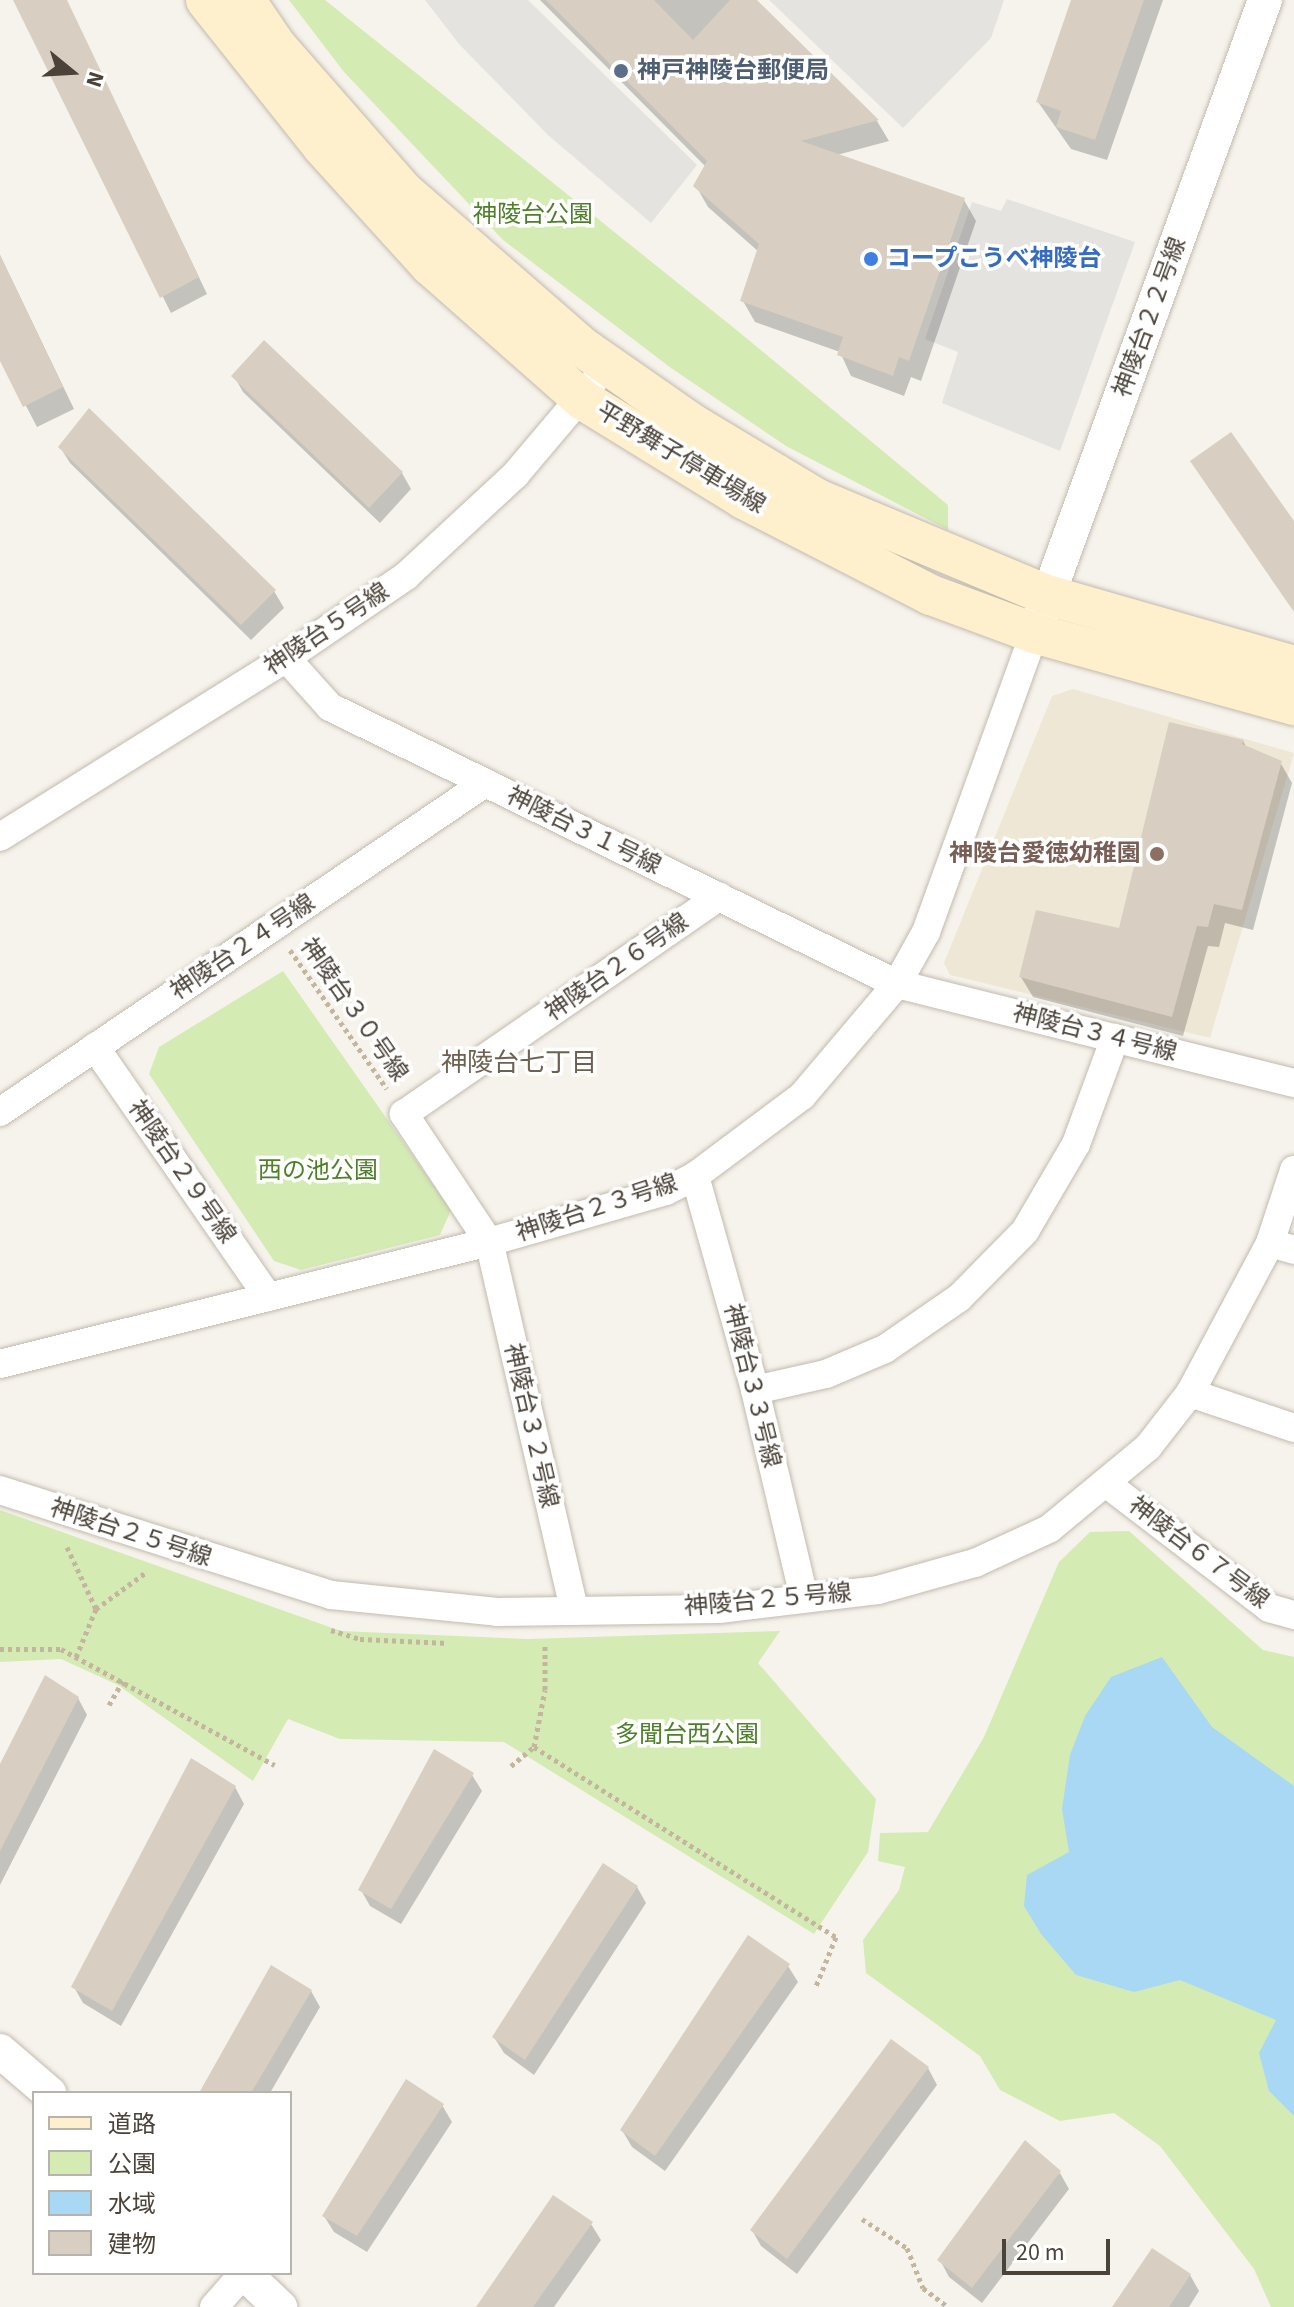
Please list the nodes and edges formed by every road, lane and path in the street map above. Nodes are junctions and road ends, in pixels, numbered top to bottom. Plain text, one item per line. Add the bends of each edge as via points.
1 (206, 0) edge
2 (245, 0) edge
3 (1265, 0) edge
4 (604, 362) junction
5 (583, 400) junction
6 (1047, 595) junction
7 (1034, 633) junction
8 (286, 658) junction
9 (1294, 666) edge
10 (1294, 705) edge
11 (485, 783) junction
12 (0, 837) edge
13 (719, 897) junction
14 (273, 927) junction
15 (897, 984) junction
16 (1115, 1038) junction
17 (95, 1047) junction
18 (1294, 1083) edge
19 (0, 1112) edge
20 (404, 1114) junction
21 (1294, 1170) edge
22 (695, 1176) junction
23 (489, 1242) junction
24 (1282, 1247) edge
25 (268, 1297) junction
26 (0, 1364) edge
27 (755, 1390) junction
28 (1190, 1393) junction
29 (1294, 1428) edge
30 (1107, 1484) junction
31 (0, 1490) edge
32 (67, 1547) dead end
33 (145, 1573) dead end
34 (804, 1598) junction
35 (96, 1609) junction
36 (574, 1609) junction
37 (545, 1610) junction
38 (1294, 1615) edge
39 (0, 1649) edge
40 (76, 1657) junction
41 (124, 1679) junction
42 (109, 1705) dead end
43 (534, 1747) junction
44 (275, 1765) dead end
45 (511, 1766) dead end
46 (816, 1986) dead end
47 (0, 2051) edge
48 (47, 2091) edge
49 (862, 2219) dead end
50 (242, 2275) edge
51 (246, 2275) edge
52 (214, 2307) edge
53 (280, 2307) edge
54 (948, 2307) edge

1 - 5 main road, 平野舞子停車場線 via 322,146 431,266
2 - 4 main road, 平野舞子停車場線 via 277,47 403,191
3 - 6 street, 神陵台２２号線
4 - 5 street, 神陵台５号線
4 - 6 main road, 平野舞子停車場線 via 694,425 817,499
5 - 7 main road, 平野舞子停車場線 via 744,499 931,595
5 - 8 street, 神陵台５号線 via 515,475 406,576
6 - 7 street, 神陵台２２号線
6 - 9 main road, 平野舞子停車場線
7 - 10 main road, 平野舞子停車場線
7 - 15 street, 神陵台２３号線 via 926,932
8 - 11 street, 神陵台３１号線 via 330,707
8 - 12 street, 神陵台５号線
11 - 13 street, 神陵台３１号線
11 - 14 street, 神陵台２４号線
13 - 15 street, 神陵台３１号線
13 - 20 street, 神陵台２６号線
14 - 17 street, 神陵台２４号線
14 - 20 path, 神陵台３０号線
15 - 16 street, 神陵台３４号線
15 - 22 street, 神陵台２３号線 via 802,1096
16 - 18 street, 神陵台３４号線
16 - 27 street via 1076,1144 1025,1231 959,1298 885,1349 826,1374
17 - 19 street, 神陵台２４号線
17 - 25 street, 神陵台２９号線
20 - 23 street
21 - 24 street, 神陵台２５号線
22 - 23 street, 神陵台２３号線 via 666,1191
22 - 27 street, 神陵台３３号線
23 - 25 street, 神陵台２３号線
23 - 36 street, 神陵台３２号線
24 - 28 street, 神陵台２５号線
25 - 26 street, 神陵台２３号線
27 - 34 street, 神陵台３３号線
28 - 29 street
28 - 30 street, 神陵台２５号線 via 1148,1447
30 - 34 street, 神陵台２５号線 via 1049,1529 975,1563 878,1590
30 - 38 street, 神陵台６７号線 via 1269,1608
31 - 37 street, 神陵台２５号線 via 331,1595 497,1612
32 - 35 path
33 - 35 path
34 - 36 street, 神陵台２５号線 via 719,1609
35 - 40 path
36 - 37 street, 神陵台２５号線
37 - 43 path via 545,1690
39 - 40 path via 61,1649
40 - 41 path
41 - 42 path
41 - 44 path
43 - 45 path
43 - 46 path via 836,1937
47 - 48 street
49 - 54 path via 907,2248 923,2288
50 - 52 street
51 - 53 street

